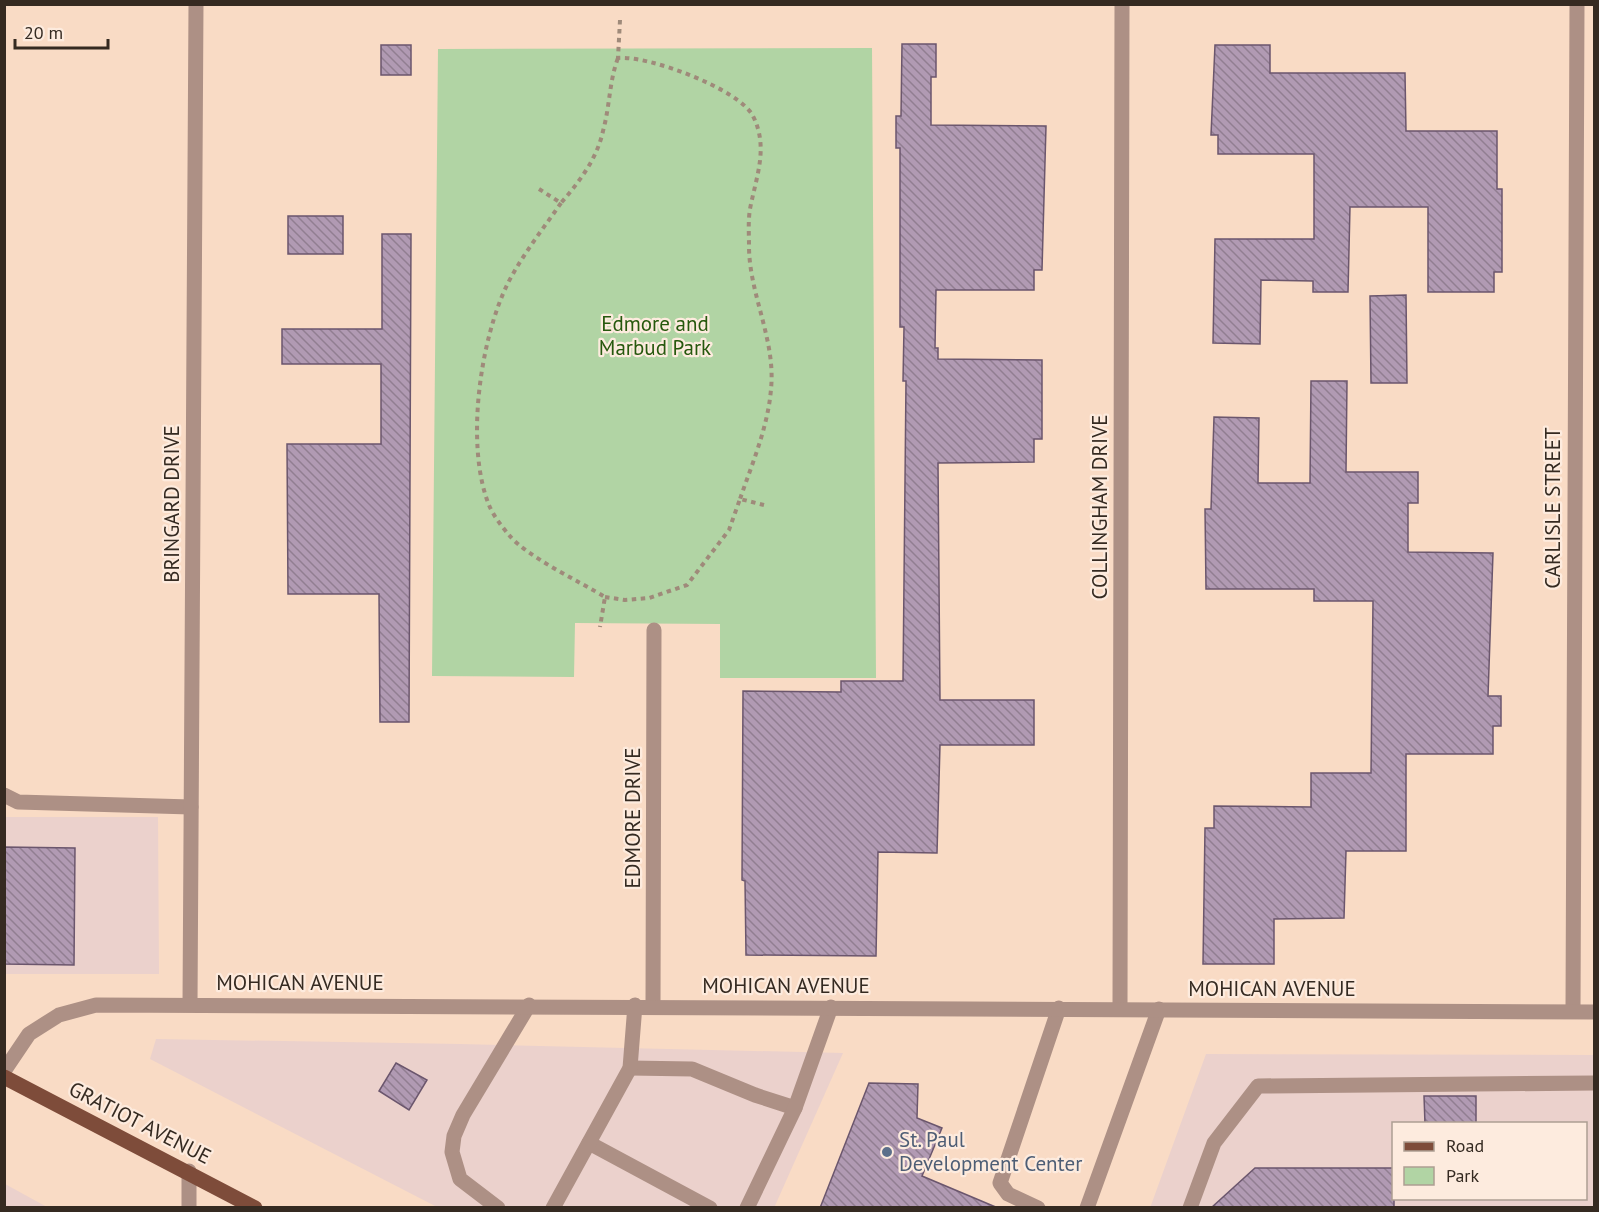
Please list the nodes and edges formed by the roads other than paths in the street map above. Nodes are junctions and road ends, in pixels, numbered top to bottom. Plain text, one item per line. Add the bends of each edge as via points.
1 (195, 4) edge
2 (1122, 4) edge
3 (1576, 4) edge
4 (654, 630) dead end
5 (4, 795) edge
6 (191, 807) junction
7 (190, 1004) junction
8 (530, 1005) junction
9 (635, 1005) junction
10 (653, 1006) junction
11 (831, 1007) junction
12 (1059, 1008) junction
13 (1120, 1009) junction
14 (1159, 1009) junction
15 (1572, 1011) junction
16 (1594, 1012) edge
17 (630, 1068) junction
18 (4, 1071) edge
19 (4, 1077) edge
20 (1594, 1083) edge
21 (795, 1108) junction
22 (589, 1143) junction
23 (189, 1171) junction
24 (189, 1208) edge
25 (255, 1208) edge
26 (498, 1208) edge
27 (553, 1208) edge
28 (710, 1208) edge
29 (747, 1208) edge
30 (1038, 1208) edge
31 (1087, 1208) edge
32 (1190, 1208) edge

1 - 6 street, BRINGARD DRIVE
2 - 13 street, COLLINGHAM DRIVE
3 - 15 street, CARLISLE STREET
4 - 10 street, EDMORE DRIVE
5 - 6 street via 18,802
6 - 7 street, BRINGARD DRIVE
7 - 8 street, MOHICAN AVENUE
7 - 18 street, MOHICAN AVENUE via 96,1005 59,1015 29,1034
8 - 9 street, MOHICAN AVENUE
8 - 26 street via 463,1114 454,1136 452,1152 460,1179
9 - 10 street, MOHICAN AVENUE
9 - 17 street
10 - 11 street, MOHICAN AVENUE
11 - 12 street, MOHICAN AVENUE
11 - 21 street
12 - 13 street, MOHICAN AVENUE
12 - 30 street via 1000,1183 1008,1194
13 - 14 street, MOHICAN AVENUE
14 - 15 street, MOHICAN AVENUE
14 - 31 street
15 - 16 street, MOHICAN AVENUE
17 - 21 street via 692,1069
17 - 22 street
19 - 23 main road, GRATIOT AVENUE
20 - 32 street via 1258,1086 1214,1143
21 - 29 street
22 - 27 street
22 - 28 street
23 - 24 street
23 - 25 main road, GRATIOT AVENUE

